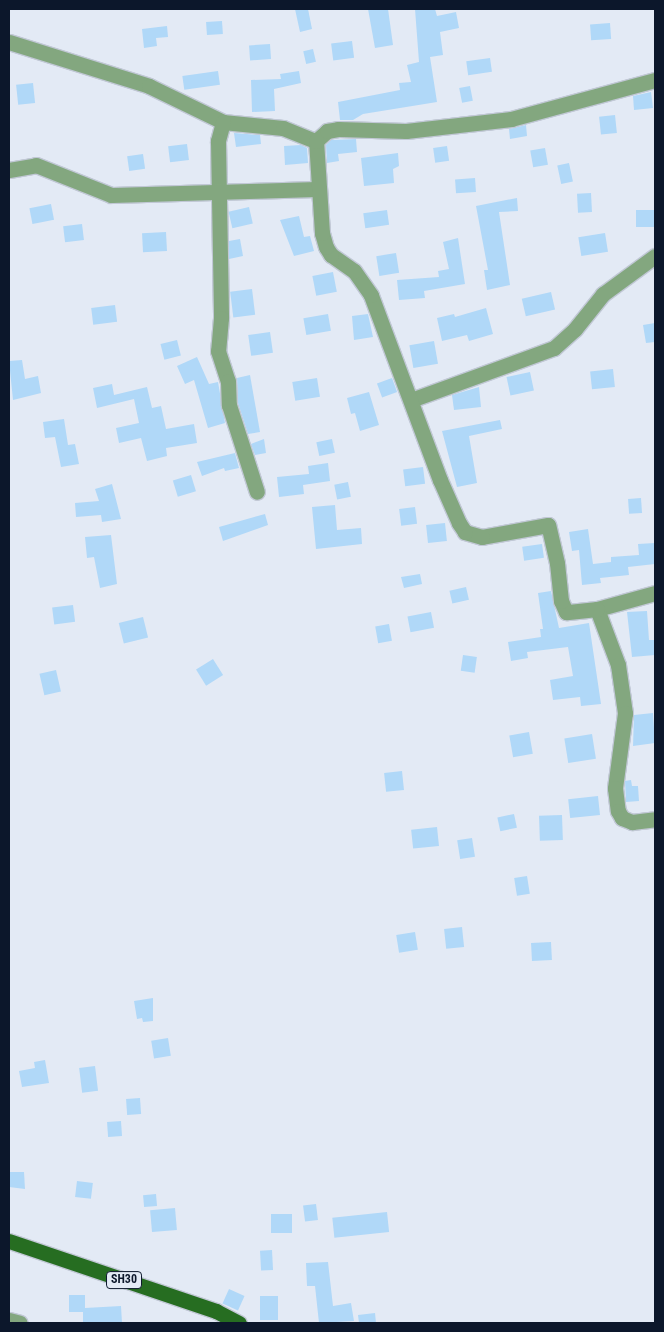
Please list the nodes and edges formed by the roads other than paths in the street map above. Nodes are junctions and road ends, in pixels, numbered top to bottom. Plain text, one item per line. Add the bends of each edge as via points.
1 (9, 42) edge
2 (655, 80) edge
3 (223, 122) junction
4 (316, 141) junction
5 (9, 170) edge
6 (318, 189) junction
7 (218, 192) junction
8 (655, 256) edge
9 (411, 400) junction
10 (258, 492) dead end
11 (655, 592) edge
12 (597, 609) junction
13 (655, 819) edge
14 (9, 1241) edge
15 (9, 1320) edge
16 (20, 1323) edge
17 (239, 1323) edge

1 - 3 street via 149,86
2 - 4 street via 511,119 406,131 338,129 328,131
3 - 4 street via 283,128
3 - 7 street via 218,142
4 - 6 street
5 - 7 street via 36,165 111,195
6 - 7 street
6 - 9 street via 326,247 331,255 354,271 371,295
7 - 10 street via 221,318 218,351 228,381 229,405
8 - 9 street via 604,294 575,330 554,348
9 - 12 street via 447,498 465,532 493,536 548,525 557,562 561,601 566,612
11 - 12 street
12 - 13 street via 618,665 625,713 616,788 618,811 622,818 632,822
14 - 17 main road, SH30 via 216,1311
15 - 16 street

